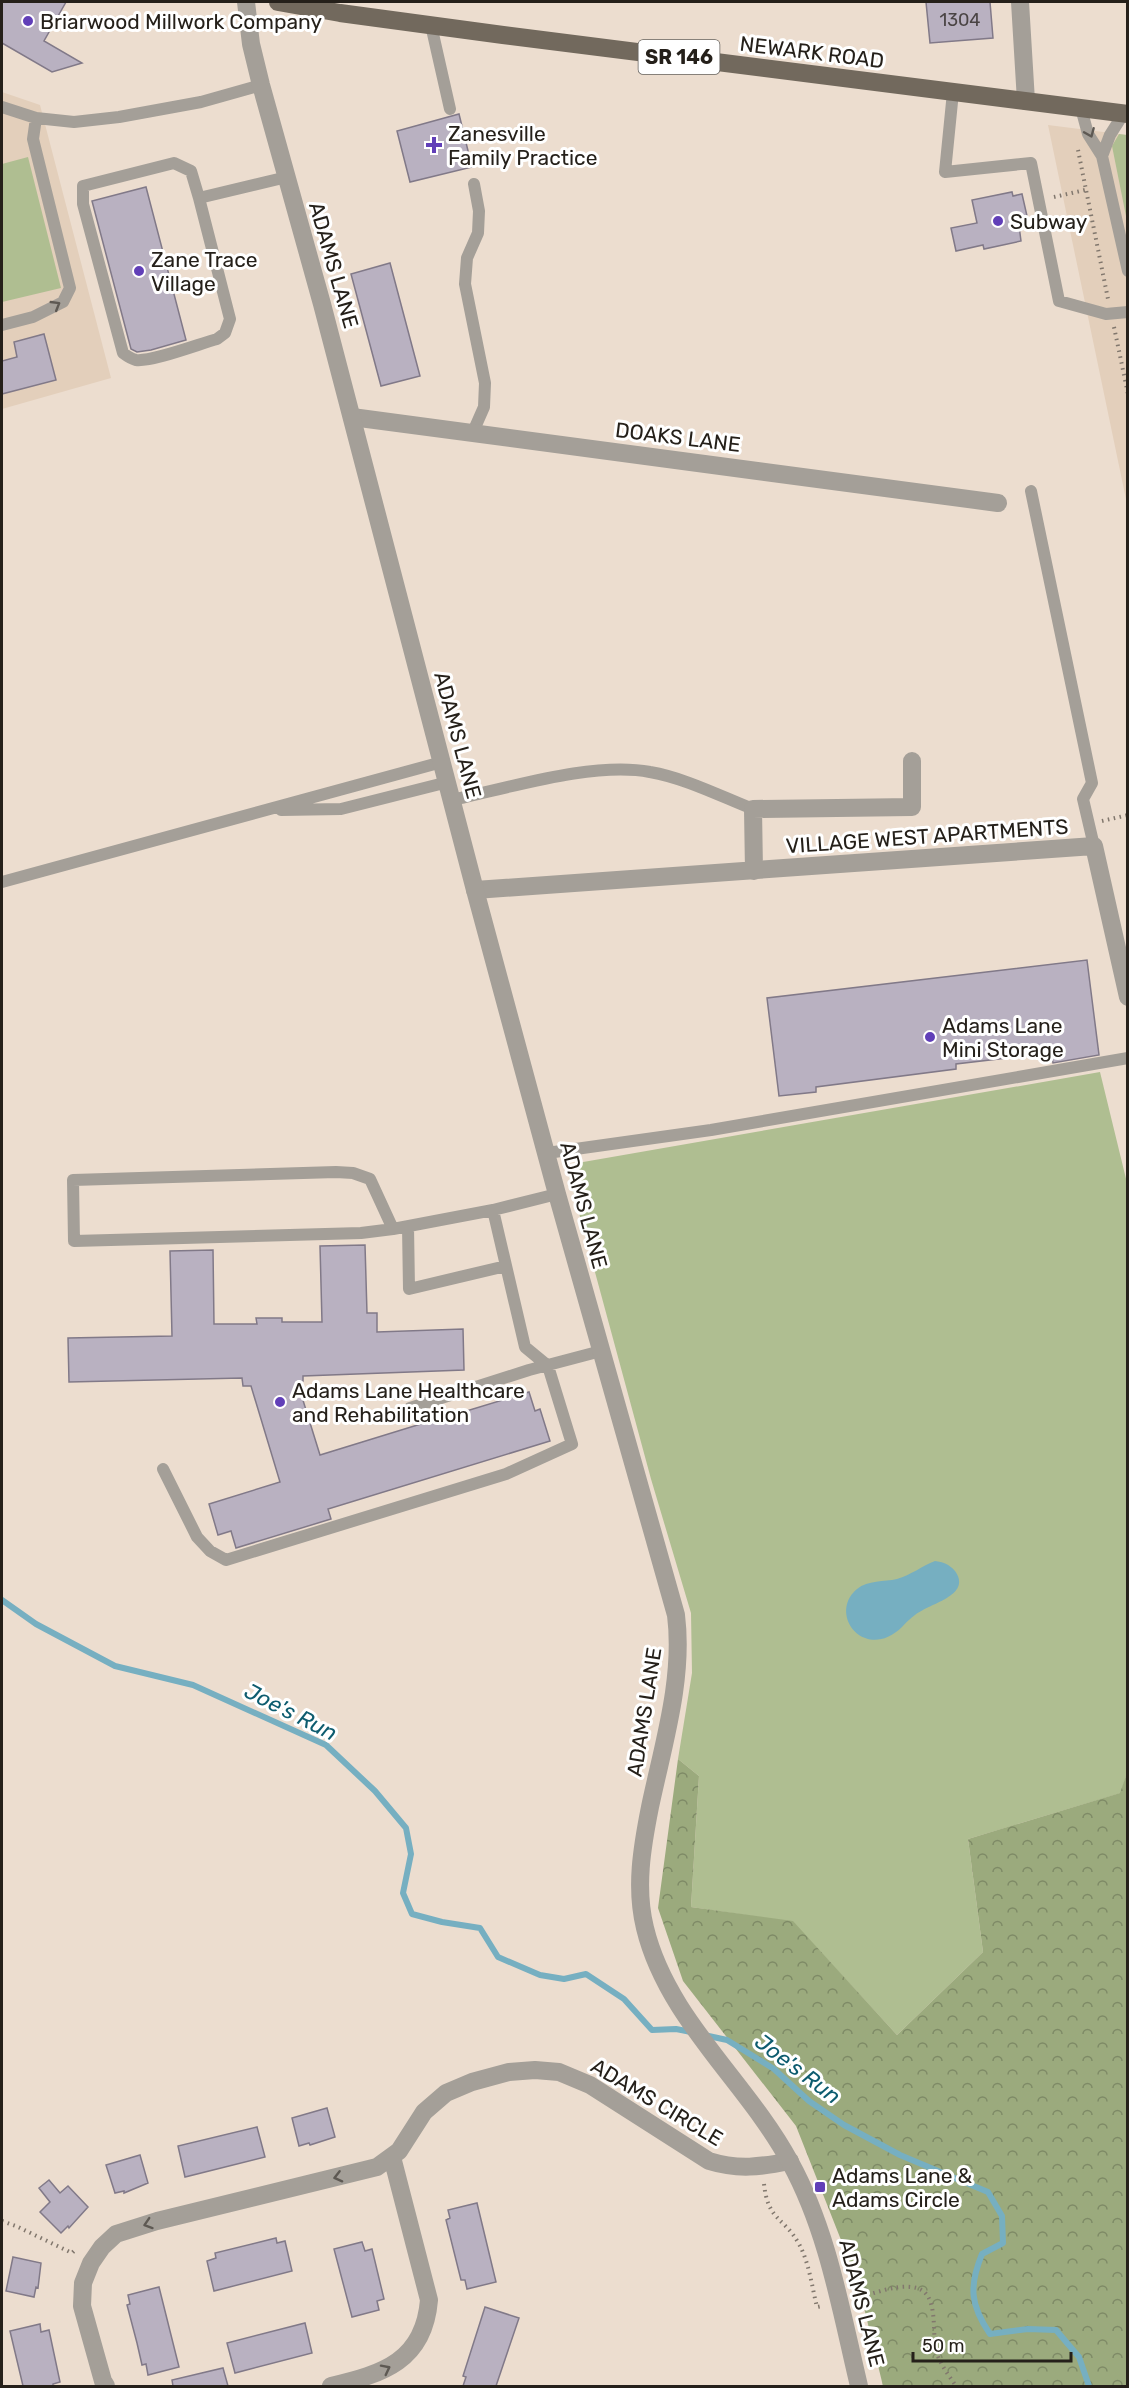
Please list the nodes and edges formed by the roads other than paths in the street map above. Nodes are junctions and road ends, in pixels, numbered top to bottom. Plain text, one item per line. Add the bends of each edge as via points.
1 (246, 2) edge
2 (278, 2) edge
3 (1020, 2) edge
4 (431, 25) junction
5 (261, 85) junction
6 (953, 92) junction
7 (1026, 101) junction
8 (2, 106) edge
9 (1082, 108) junction
10 (450, 109) dead end
11 (1126, 114) edge
12 (36, 118) junction
13 (1102, 156) junction
14 (287, 177) junction
15 (474, 184) dead end
16 (199, 198) junction
17 (1128, 271) edge
18 (1128, 312) edge
19 (2, 325) edge
20 (352, 417) junction
21 (473, 432) junction
22 (1031, 491) dead end
23 (998, 503) dead end
24 (912, 761) dead end
25 (442, 762) junction
26 (448, 782) junction
27 (452, 801) junction
28 (753, 809) junction
29 (267, 810) junction
30 (1094, 846) junction
31 (754, 872) junction
32 (2, 882) edge
33 (475, 890) junction
34 (1128, 997) edge
35 (1128, 1058) edge
36 (547, 1154) junction
37 (557, 1194) junction
38 (493, 1210) junction
39 (408, 1226) junction
40 (393, 1229) junction
41 (506, 1266) junction
42 (601, 1351) junction
43 (548, 1366) junction
44 (410, 1408) dead end
45 (163, 1469) dead end
46 (392, 2157) junction
47 (790, 2162) junction
48 (106, 2386) edge
49 (331, 2386) edge
50 (859, 2386) edge

1 - 5 street, ADAMS LANE
2 - 4 main road, NEWARK ROAD / SR 146
3 - 7 street
4 - 6 main road, NEWARK ROAD / SR 146
4 - 10 lane
5 - 12 lane via 201,102 119,117 74,122
5 - 14 street, ADAMS LANE
6 - 7 main road, NEWARK ROAD / SR 146
6 - 18 lane via 945,172 1031,163 1059,301 1106,314
7 - 9 main road, NEWARK ROAD / SR 146
8 - 12 lane
9 - 11 main road, NEWARK ROAD / SR 146
9 -> 13 lane via 1088,134
11 - 13 lane via 1110,135
19 -> 12 lane via 33,317 63,302 69,288 33,139
13 - 17 lane
14 - 16 lane
14 - 20 street, ADAMS LANE
15 - 21 lane via 478,233 467,258 465,284 485,383 484,406
16 - 16 lane via 191,171 174,163 83,186 83,204 123,353 129,357 149,358 217,339 225,333 230,319
20 - 21 street, DOAKS LANE
20 - 25 street, ADAMS LANE
21 - 23 street, DOAKS LANE
22 - 30 lane via 1092,783 1083,799
24 - 28 street, VILLAGE WEST APARTMENTS via 912,807
25 - 26 street, ADAMS LANE
25 - 29 lane
26 - 27 street, ADAMS LANE
26 - 29 lane via 341,809
27 - 28 lane via 615,768 670,777
27 - 33 street, ADAMS LANE
28 - 31 street, VILLAGE WEST APARTMENTS
29 - 32 lane
30 - 31 street, VILLAGE WEST APARTMENTS
30 - 34 street, VILLAGE WEST APARTMENTS
31 - 33 street, VILLAGE WEST APARTMENTS
33 - 36 street, ADAMS LANE
35 - 36 lane via 711,1131
36 - 37 street, ADAMS LANE
37 - 38 lane
37 - 42 street, ADAMS LANE
38 - 39 lane
38 - 41 lane
39 - 40 lane
39 - 41 lane via 409,1289
40 - 40 lane via 370,1179 353,1173 73,1180 74,1241
41 - 43 lane via 525,1347
42 - 43 lane
42 - 47 street, ADAMS LANE via 676,1615 679,1638 677,1672 640,1863 644,1925 652,1957 668,1987 757,2108
43 - 44 lane
43 - 45 lane via 572,1444 506,1474 226,1560 197,1537
46 - 47 street, ADAMS CIRCLE via 424,2112 446,2093 472,2082 535,2070 559,2072 590,2085 709,2161 730,2168
46 -> 48 street, ADAMS CIRCLE via 377,2167 116,2234 91,2263 83,2283 82,2306
49 -> 46 street via 394,2366 414,2347 428,2320 429,2300
47 - 50 street, ADAMS LANE via 822,2238

